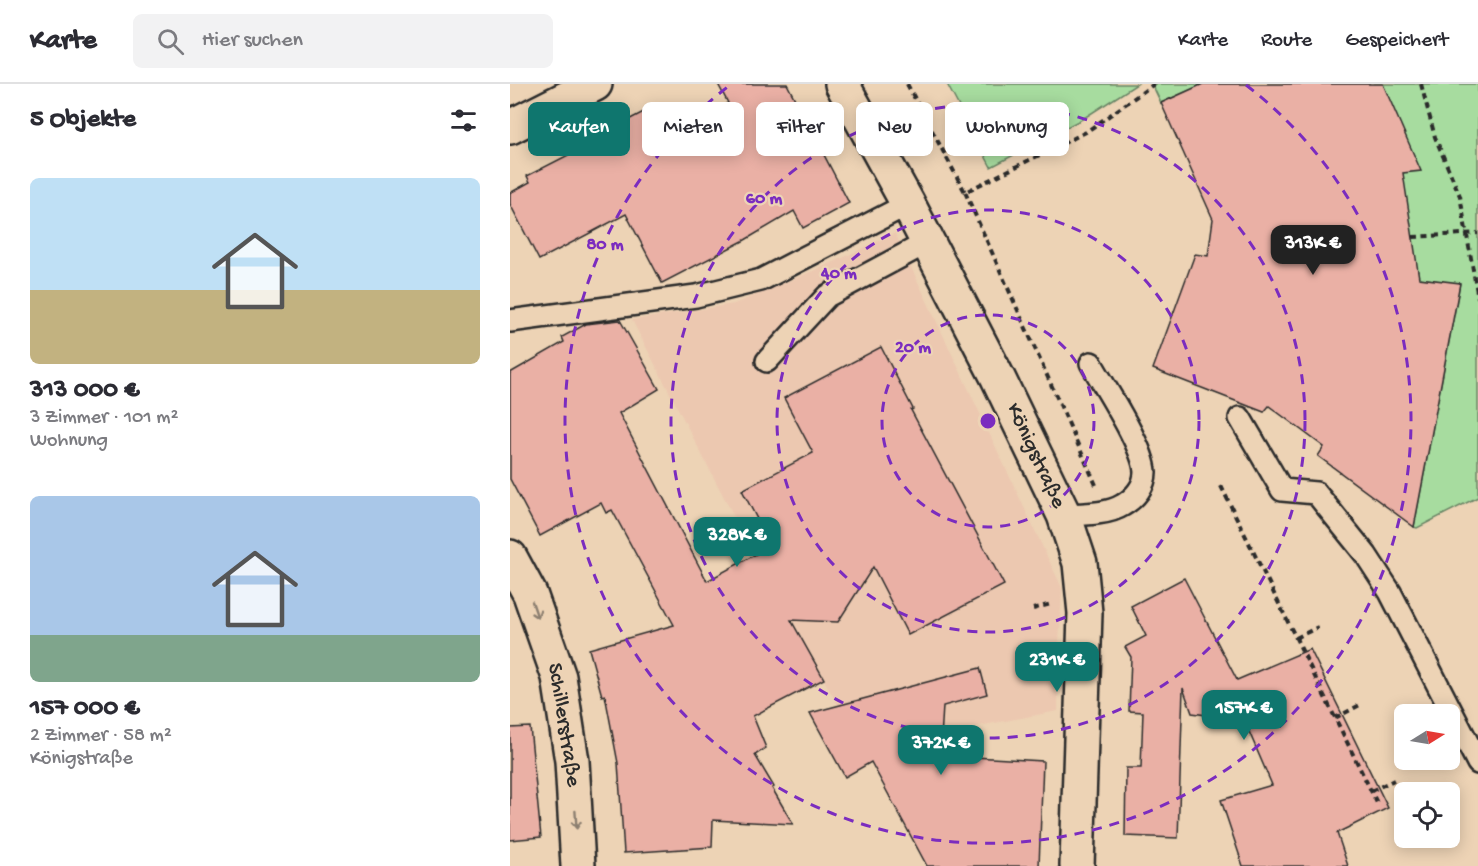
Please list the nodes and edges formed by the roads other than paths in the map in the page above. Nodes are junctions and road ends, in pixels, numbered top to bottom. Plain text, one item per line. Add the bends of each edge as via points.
1 (842, 84) edge
2 (592, 85) edge
3 (510, 127) edge
4 (908, 204) junction
5 (928, 242) junction
6 (510, 321) edge
7 (768, 361) dead end
8 (1091, 363) dead end
9 (1240, 418) dead end
10 (1064, 515) junction
11 (510, 557) edge
12 (1478, 763) edge
13 (578, 866) edge
14 (1077, 866) edge

1 - 4 street, Königstraße
2 - 3 street
4 - 5 street, Königstraße
4 - 6 lane via 761,280 696,296
5 - 7 lane via 827,296
5 - 10 street, Königstraße
8 - 10 lane via 1141,452 1145,473 1138,494 1122,507
9 - 12 lane via 1282,490 1316,493 1366,555 1390,592
10 - 14 street, Königstraße via 1080,563 1085,613
11 -> 13 street, Schillerstraße via 530,594 559,677 572,761

